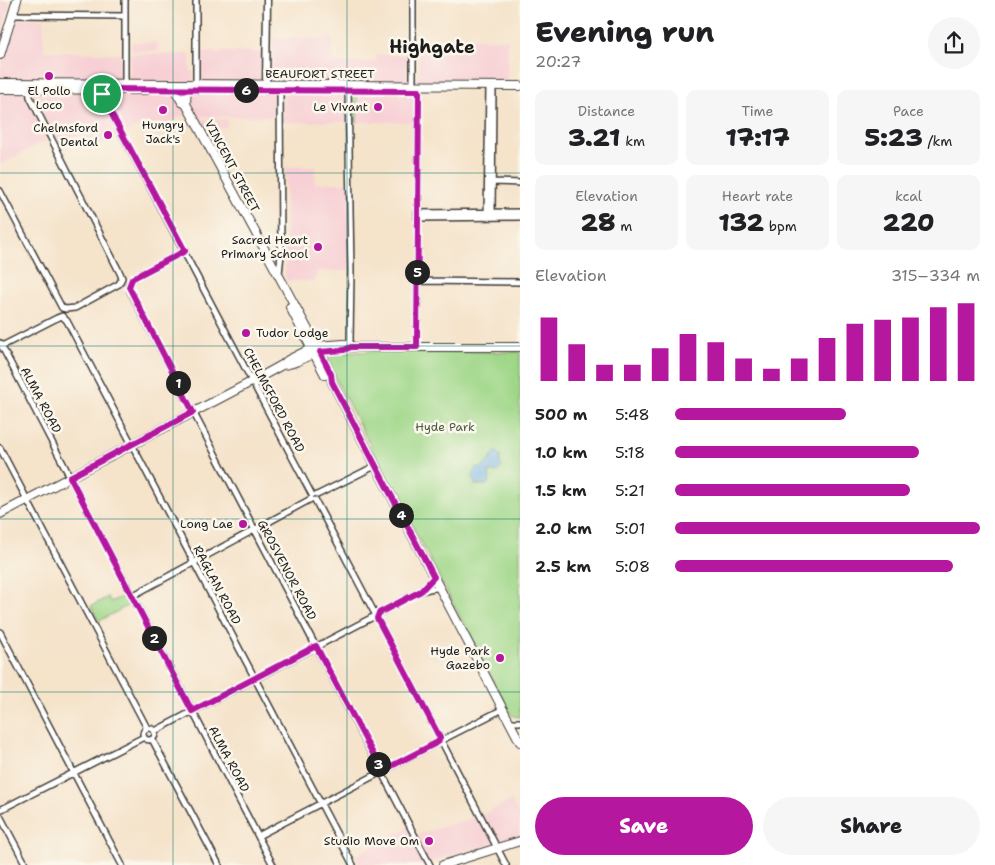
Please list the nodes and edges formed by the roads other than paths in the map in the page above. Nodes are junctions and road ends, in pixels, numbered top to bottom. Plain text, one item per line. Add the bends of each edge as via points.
1 (17, 0) edge
2 (125, 0) edge
3 (196, 0) edge
4 (267, 0) edge
5 (413, 0) edge
6 (13, 15) junction
7 (125, 16) junction
8 (0, 55) edge
9 (0, 83) edge
10 (125, 84) junction
11 (520, 86) edge
12 (104, 87) junction
13 (192, 87) junction
14 (266, 88) junction
15 (280, 88) junction
16 (348, 88) junction
17 (416, 88) junction
18 (0, 89) edge
19 (29, 89) junction
20 (491, 89) junction
21 (175, 90) junction
22 (520, 91) edge
23 (186, 104) junction
24 (494, 182) junction
25 (520, 183) edge
26 (0, 191) edge
27 (520, 212) edge
28 (490, 214) junction
29 (417, 215) junction
30 (520, 217) edge
31 (257, 238) junction
32 (185, 251) junction
33 (269, 257) junction
34 (281, 258) junction
35 (278, 274) junction
36 (417, 281) junction
37 (520, 282) edge
38 (1, 345) edge
39 (351, 347) junction
40 (417, 347) junction
41 (520, 347) edge
42 (316, 350) junction
43 (253, 381) junction
44 (193, 412) junction
45 (132, 444) junction
46 (0, 448) edge
47 (376, 466) junction
48 (70, 477) junction
49 (314, 497) junction
50 (27, 499) junction
51 (0, 514) edge
52 (255, 530) junction
53 (194, 563) junction
54 (434, 577) junction
55 (439, 588) junction
56 (421, 591) junction
57 (132, 596) junction
58 (375, 615) junction
59 (0, 632) edge
60 (316, 646) junction
61 (254, 679) junction
62 (502, 708) junction
63 (192, 711) junction
64 (510, 722) junction
65 (520, 722) edge
66 (146, 728) junction
67 (154, 731) junction
68 (144, 736) junction
69 (152, 739) junction
70 (441, 741) junction
71 (520, 742) edge
72 (382, 771) junction
73 (74, 773) junction
74 (320, 803) junction
75 (0, 810) edge
76 (0, 816) edge
77 (258, 836) junction
78 (520, 840) edge
79 (497, 848) junction
80 (26, 865) edge
81 (122, 865) edge
82 (218, 865) edge
83 (273, 865) edge
84 (353, 865) edge
85 (430, 865) edge
86 (443, 865) edge
87 (506, 865) edge

1 - 6 main road
2 - 7 street
3 - 13 street
4 - 14 street
5 - 17 street
6 - 7 street
6 - 8 main road
7 - 10 street
9 - 12 main road, BEAUFORT STREET
10 - 12 main road, BEAUFORT STREET
10 - 13 main road, BEAUFORT STREET
11 - 20 main road, BEAUFORT STREET
12 - 19 main road, BEAUFORT STREET
12 - 21 main road, BEAUFORT STREET
12 - 32 street, CHELMSFORD ROAD via 106,102
13 - 14 main road, BEAUFORT STREET
13 - 21 main road, BEAUFORT STREET
13 - 23 main road
14 - 15 main road, BEAUFORT STREET
15 - 16 main road, BEAUFORT STREET
15 - 34 street
16 - 17 main road, BEAUFORT STREET
16 - 39 street
17 - 20 main road, BEAUFORT STREET
17 - 29 street
18 - 19 main road, BEAUFORT STREET
19 - 26 street via 30,97 120,273 121,282 66,310 59,304
20 - 22 main road, BEAUFORT STREET
20 - 24 street
20 - 28 street
21 - 23 main road, VINCENT STREET
23 - 31 main road, VINCENT STREET
24 - 25 street
24 - 28 street
27 - 28 street
28 - 29 street
28 - 30 street
29 - 36 street
31 - 33 main road, VINCENT STREET
31 - 42 main road, VINCENT STREET
32 - 43 street, CHELMSFORD ROAD
32 - 44 street, GROSVENOR ROAD via 135,277 130,291
33 - 34 street
33 - 35 main road, VINCENT STREET
34 - 35 street
35 - 42 main road, VINCENT STREET
36 - 37 street
36 - 40 street
38 - 45 street, RAGLAN ROAD via 62,316
38 - 48 street, ALMA ROAD
39 - 40 main road
39 - 42 main road via 344,344
40 - 41 main road
42 - 43 main road
42 - 47 main road, VINCENT STREET via 326,376
43 - 44 main road
43 - 49 street, CHELMSFORD ROAD
44 - 45 main road
44 - 52 street, GROSVENOR ROAD
45 - 48 main road
45 - 53 street, RAGLAN ROAD
46 - 50 street
47 - 49 street
47 - 54 main road, VINCENT STREET
48 - 50 main road
48 - 57 street, ALMA ROAD
49 - 52 street
49 - 58 street, CHELMSFORD ROAD
50 - 51 main road
50 - 66 street
52 - 53 street
52 - 60 street, GROSVENOR ROAD
53 - 57 street
53 - 61 street, RAGLAN ROAD
54 - 55 main road, VINCENT STREET
54 - 56 street
55 - 56 street
55 - 62 main road, VINCENT STREET
56 - 58 street
57 - 63 street, ALMA ROAD
58 - 60 street
58 - 70 street, CHELMSFORD ROAD
59 - 73 street
60 - 61 street
60 - 72 street, GROSVENOR ROAD
61 - 63 street
61 - 74 street, RAGLAN ROAD
62 - 64 main road, VINCENT STREET
62 - 70 street
63 - 67 street
63 - 77 street, ALMA ROAD
64 - 65 street
64 - 71 main road, VINCENT STREET
66 - 67 street
66 - 68 street
67 - 69 street
68 - 69 street
68 - 73 street
69 - 82 street
70 - 72 street
70 - 79 street, CHELMSFORD ROAD
72 - 74 street
72 - 85 street, GROSVENOR ROAD
73 - 75 street
73 - 81 street
74 - 77 street
74 - 84 street, RAGLAN ROAD
76 - 80 street
77 - 83 street, ALMA ROAD
78 - 79 main road
79 - 86 main road
79 - 87 street, CHELMSFORD ROAD

